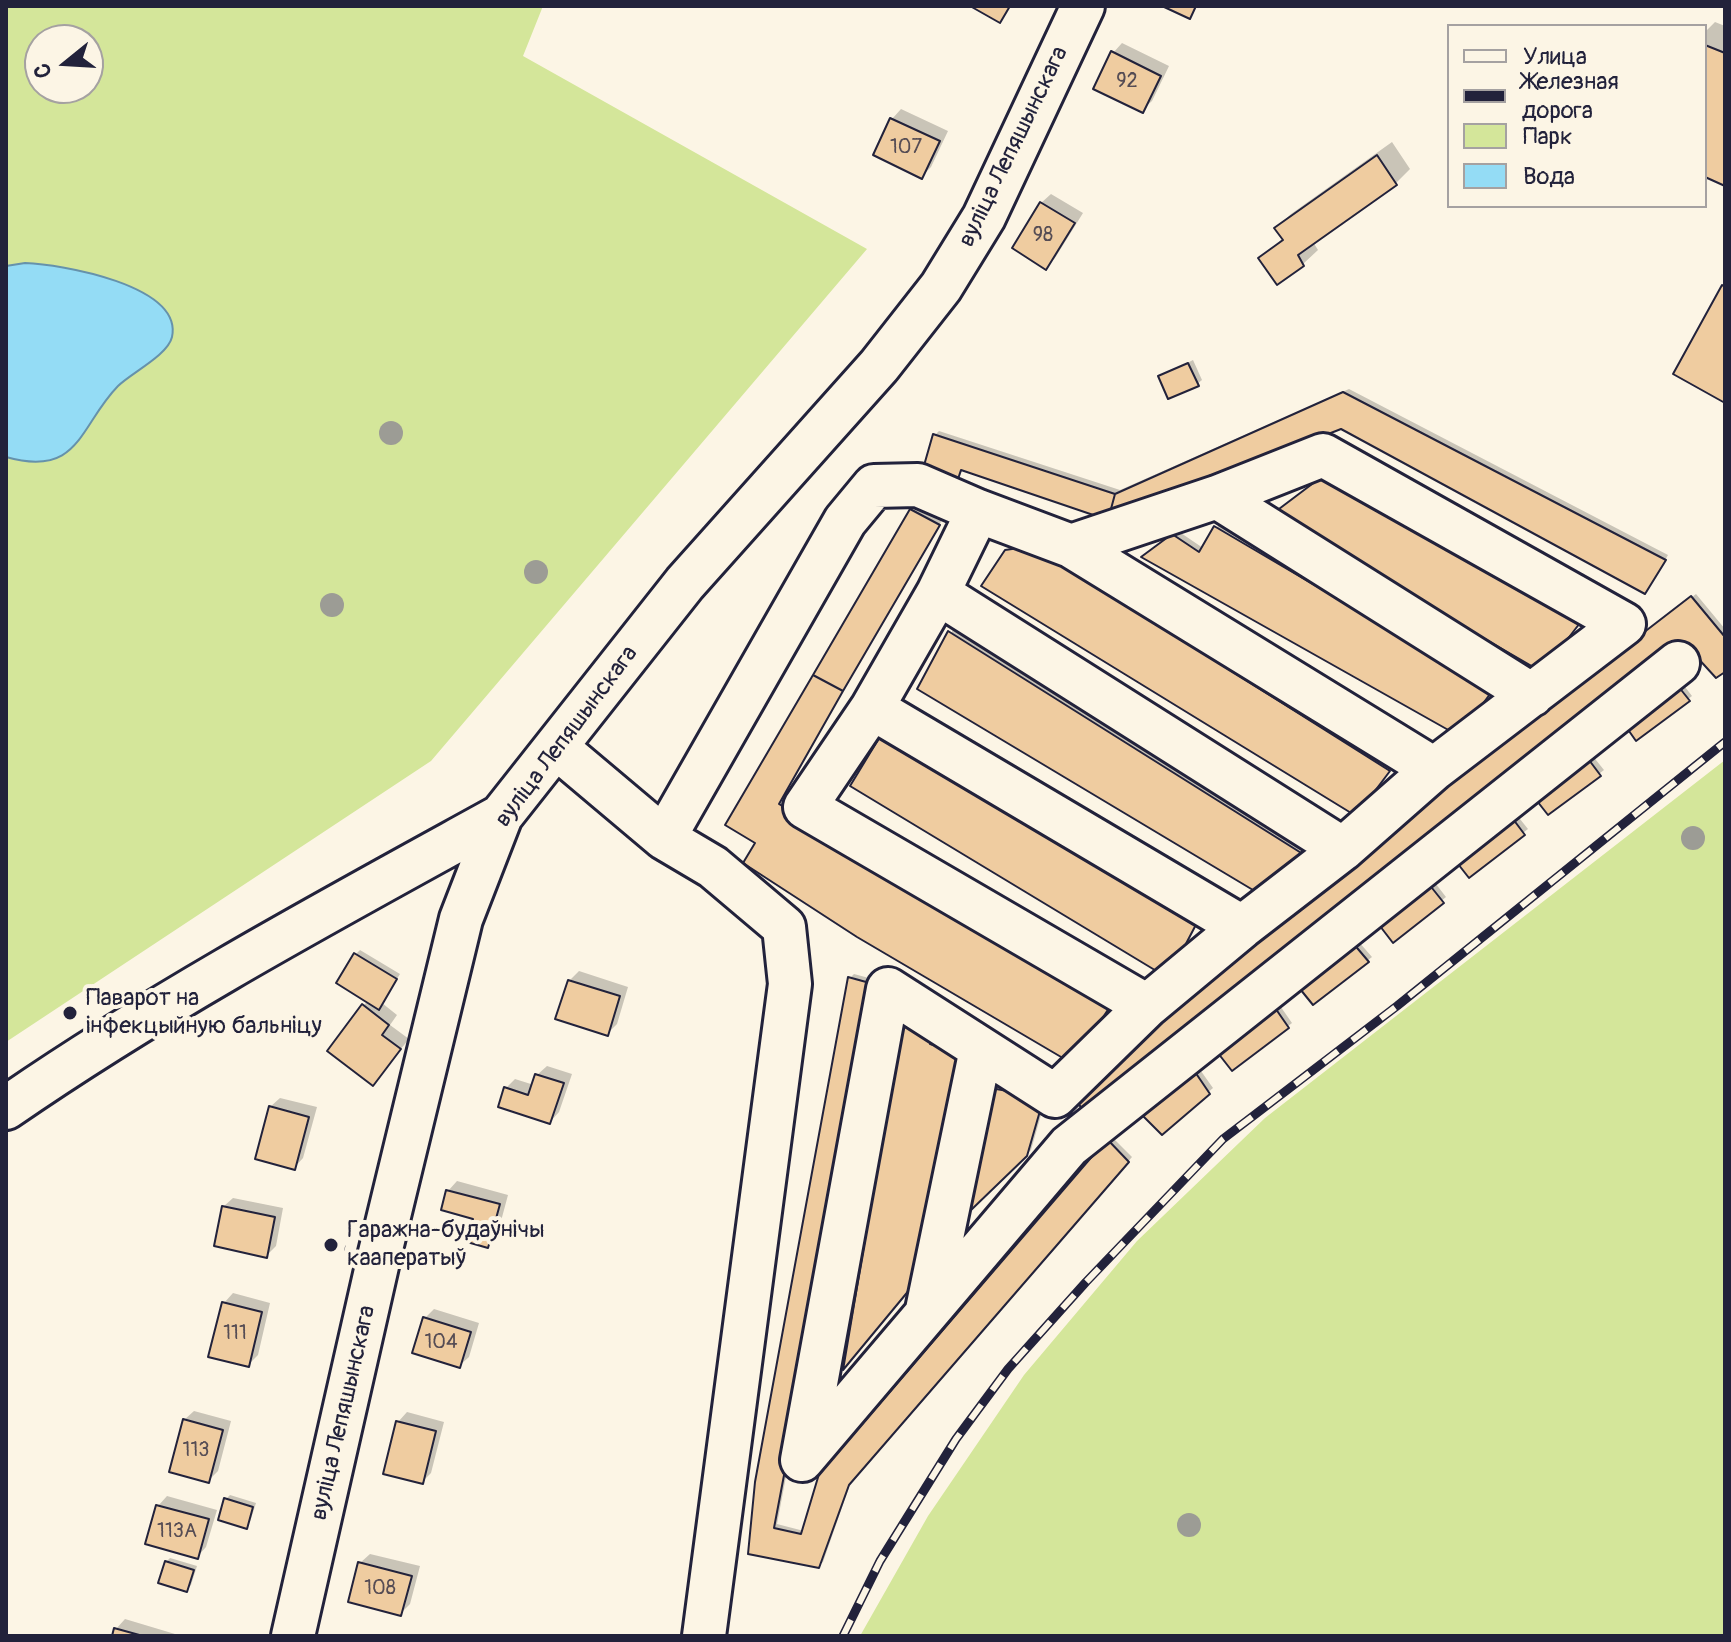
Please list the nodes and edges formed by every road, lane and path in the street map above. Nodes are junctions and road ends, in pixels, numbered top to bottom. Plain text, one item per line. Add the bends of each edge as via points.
1 (1083, 6) edge
2 (1217, 497) junction
3 (978, 511) junction
4 (1071, 546) junction
5 (938, 593) junction
6 (1678, 663) dead end
7 (1532, 695) junction
8 (872, 708) junction
9 (556, 747) junction
10 (1434, 769) junction
11 (501, 816) junction
12 (664, 838) junction
13 (1343, 849) junction
14 (1242, 927) junction
15 (1147, 1006) junction
16 (981, 1049) junction
17 (1055, 1096) junction
18 (6, 1108) edge
19 (1069, 1146) junction
20 (926, 1314) junction
21 (293, 1636) edge
22 (704, 1636) edge

1 - 9 street, вуліца Лепяшынскага via 984,217 941,287 879,366 685,583
2 - 4 street
2 - 7 street
2 - 7 street via 1323,455 1624,624
3 - 4 street
3 - 5 street
3 - 12 street via 918,485 874,486 845,521
4 - 10 street
5 - 8 street
5 - 13 street
6 - 19 street
7 - 10 street
8 - 14 street
8 - 15 street via 805,807
9 - 11 street, вуліца Лепяшынскага
9 - 12 street
10 - 13 street
11 - 18 street via 90,1050
11 - 21 street, вуліца Лепяшынскага via 461,919
12 - 22 street via 713,867 784,927 790,984
13 - 14 street
14 - 15 street
15 - 17 street
16 - 17 street
16 - 20 street
16 - 20 street via 888,989 802,1460
17 - 19 street
19 - 20 street

